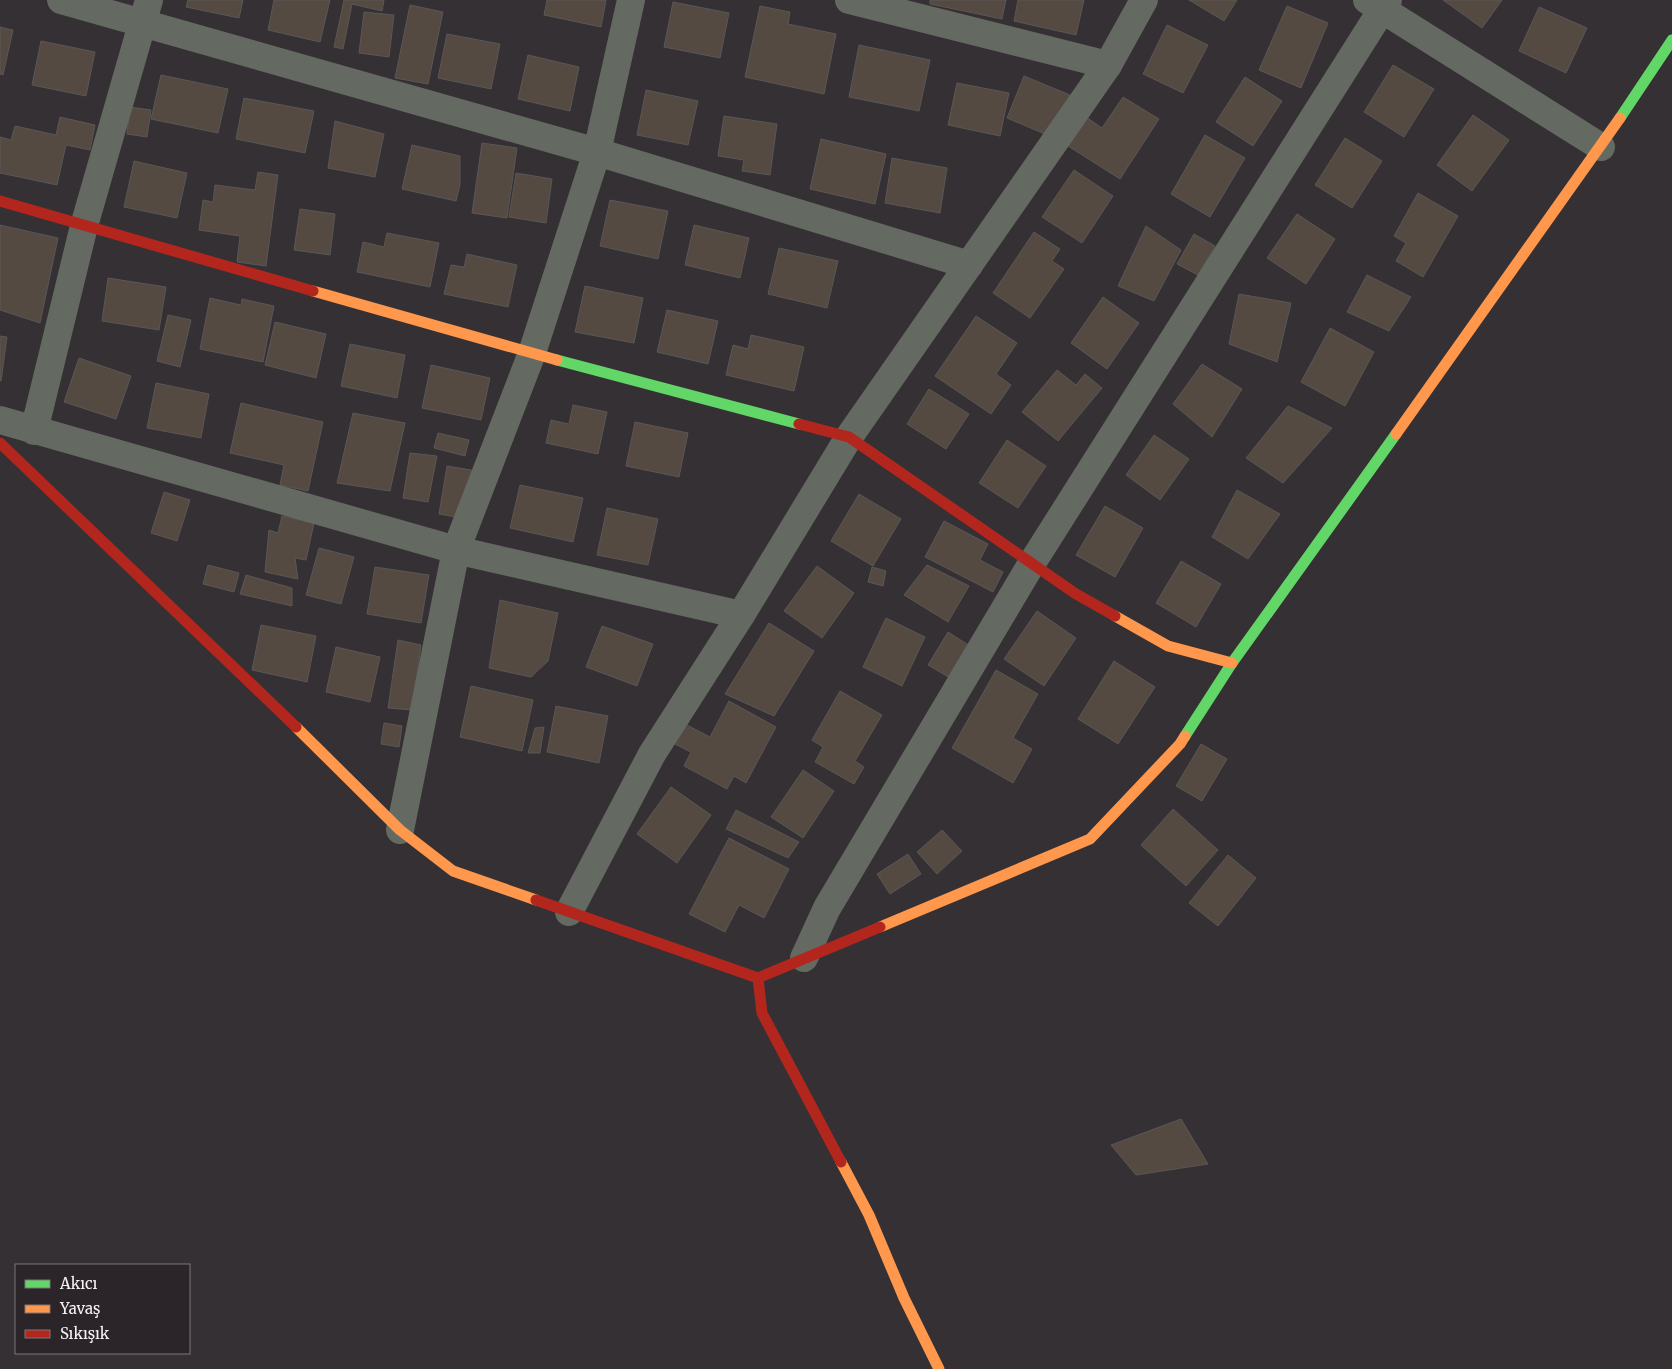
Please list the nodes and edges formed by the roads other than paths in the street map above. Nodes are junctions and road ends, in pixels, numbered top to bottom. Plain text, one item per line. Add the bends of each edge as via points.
1 (61, 0) edge
2 (631, 0) edge
3 (849, 0) edge
4 (1144, 0) edge
5 (1379, 3) edge
6 (146, 11) edge
7 (1672, 40) edge
8 (1108, 65) junction
9 (1601, 147) junction
10 (596, 152) junction
11 (0, 201) edge
12 (84, 226) junction
13 (969, 265) junction
14 (532, 353) junction
15 (0, 420) edge
16 (34, 431) junction
17 (849, 438) junction
18 (0, 443) edge
19 (456, 550) junction
20 (1032, 562) junction
21 (741, 615) junction
22 (1232, 663) junction
23 (400, 830) junction
24 (569, 912) junction
25 (804, 958) junction
26 (758, 978) junction
27 (939, 1369) edge

1 - 6 street
2 - 10 street
3 - 8 street
4 - 8 street
5 - 9 street
5 - 20 street
6 - 10 street
6 - 12 street
7 - 9 street
8 - 13 street
9 - 22 street
10 - 13 street
10 - 14 street
11 - 12 street
12 - 14 street
12 - 16 street
13 - 17 street
14 - 17 street
14 - 19 street
15 - 16 street
16 - 19 street
17 - 20 street
17 - 21 street
18 - 23 street
19 - 21 street
19 - 23 street
20 - 22 street via 1076,594 1168,646
20 - 25 street via 827,908
21 - 24 street via 652,754
22 - 25 street via 1180,744 1090,839
23 - 24 street via 453,871
24 - 26 street
25 - 26 street
26 - 27 street via 762,1013 869,1215

